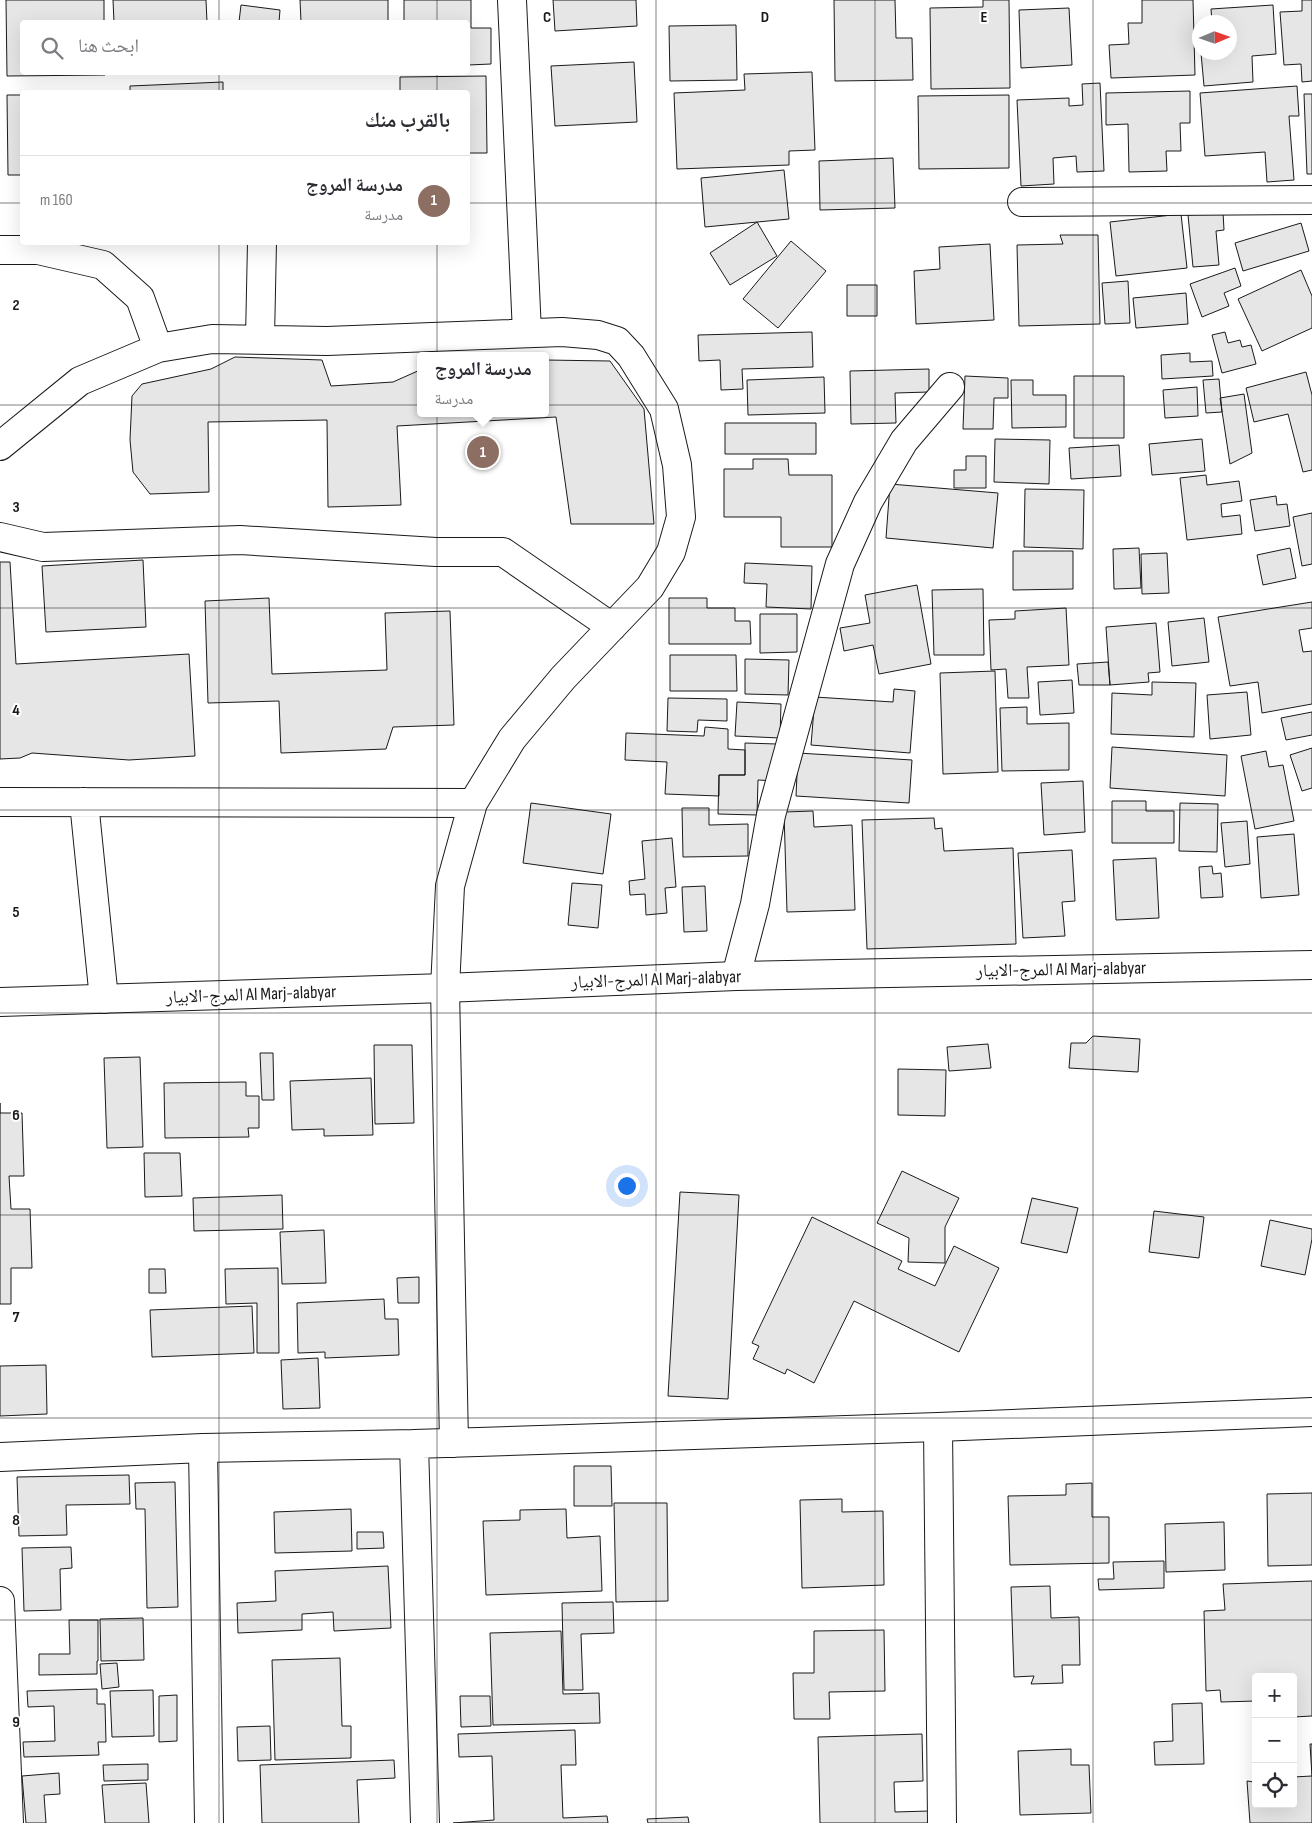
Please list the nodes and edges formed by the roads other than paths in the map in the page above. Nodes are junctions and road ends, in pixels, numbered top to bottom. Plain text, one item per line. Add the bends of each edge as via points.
1 (512, 0) edge
2 (1312, 200) edge
3 (1022, 202) dead end
4 (262, 245) edge
5 (0, 250) edge
6 (526, 333) junction
7 (260, 339) junction
8 (158, 348) junction
9 (950, 387) dead end
10 (0, 446) edge
11 (0, 538) edge
12 (612, 627) junction
13 (0, 802) edge
14 (84, 802) junction
15 (473, 803) junction
16 (1312, 965) edge
17 (736, 976) junction
18 (445, 988) junction
19 (104, 999) junction
20 (0, 1002) edge
21 (1312, 1412) edge
22 (938, 1427) junction
23 (454, 1443) junction
24 (414, 1444) junction
25 (203, 1448) junction
26 (0, 1457) edge
27 (0, 1601) edge
28 (8, 1823) edge
29 (209, 1823) edge
30 (425, 1823) edge
31 (942, 1823) edge

1 - 6 street
2 - 3 street
4 - 7 street
5 - 8 street via 38,250 103,264 140,298
6 - 7 street via 327,341
6 - 12 street via 598,335 617,341 631,356 664,409 677,465 681,517 671,552 650,587
7 - 8 street via 212,339
8 - 10 street via 80,380
9 - 17 street via 904,441 868,502 840,564 771,815 755,904
11 - 12 street via 43,547 240,540 436,552 503,552
12 - 15 street via 563,678 512,739
13 - 14 street
14 - 15 street
14 - 19 street
15 - 18 street via 450,886
16 - 17 street, المرج-الابيار Al Marj-alabyar
17 - 18 street, المرج-الابيار Al Marj-alabyar
18 - 19 street, المرج-الابيار Al Marj-alabyar
18 - 23 street
19 - 20 street, المرج-الابيار Al Marj-alabyar
21 - 22 street
22 - 23 street
22 - 31 street
23 - 24 street
24 - 25 street
24 - 30 street
25 - 26 street
25 - 29 street
27 - 28 street

